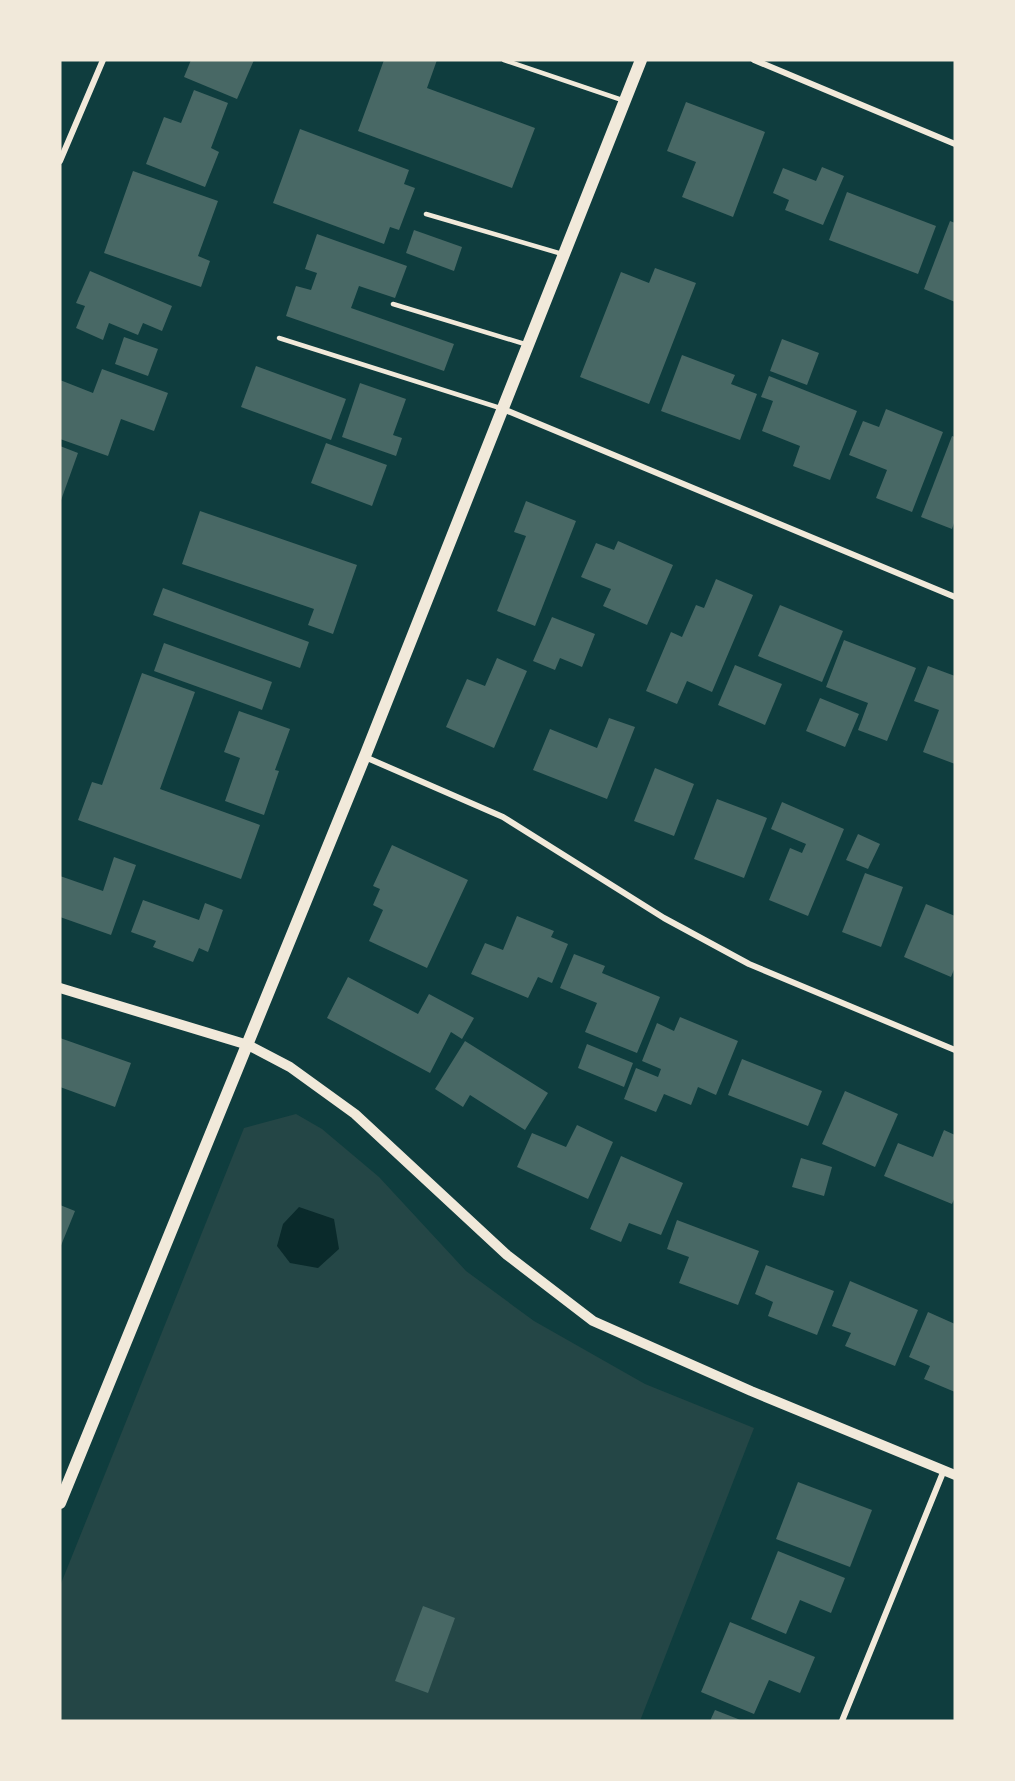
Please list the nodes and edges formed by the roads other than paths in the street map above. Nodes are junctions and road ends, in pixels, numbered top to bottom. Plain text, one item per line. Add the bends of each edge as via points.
1 (103, 60) edge
2 (504, 60) edge
3 (641, 60) edge
4 (754, 60) edge
5 (625, 101) junction
6 (955, 144) edge
7 (60, 161) edge
8 (426, 214) dead end
9 (564, 254) junction
10 (393, 304) dead end
11 (279, 338) dead end
12 (528, 345) junction
13 (503, 409) junction
14 (955, 597) edge
15 (365, 756) junction
16 (60, 988) edge
17 (248, 1045) junction
18 (955, 1050) edge
19 (944, 1470) junction
20 (955, 1475) edge
21 (60, 1503) edge
22 (842, 1721) edge

1 - 7 street
2 - 5 lane
3 - 5 main road
4 - 6 street
5 - 9 main road
8 - 9 lane
9 - 12 main road
10 - 12 lane
11 - 13 lane
12 - 13 main road
13 - 14 street
13 - 15 main road
15 - 17 main road
15 - 18 street via 503,818 664,918 749,964
16 - 17 street
17 - 19 street via 290,1066 355,1114 507,1255 593,1321
17 - 21 main road
19 - 20 street
19 - 22 street

